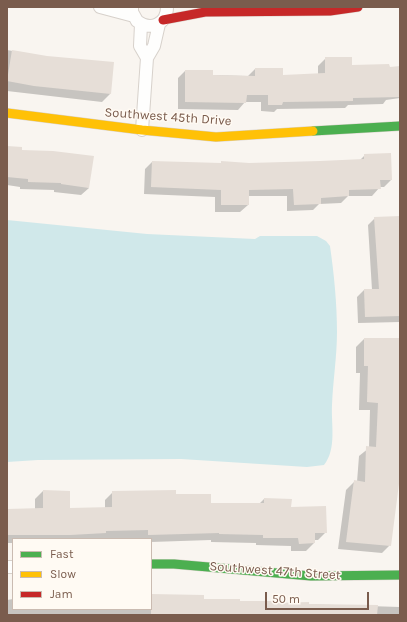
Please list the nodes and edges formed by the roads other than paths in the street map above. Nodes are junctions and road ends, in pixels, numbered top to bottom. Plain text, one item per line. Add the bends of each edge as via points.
1 (100, 7) edge
2 (168, 7) edge
3 (358, 7) edge
4 (200, 10) edge
5 (136, 16) edge
6 (161, 22) junction
7 (147, 58) junction
8 (7, 114) edge
9 (400, 126) edge
10 (142, 130) junction
11 (152, 564) edge
12 (400, 575) edge

1 - 5 street
2 - 6 street
3 - 4 street via 330,11
4 - 6 street via 196,15
5 - 6 street via 150,26
5 - 7 street via 140,46
6 - 7 street via 154,46
7 - 10 street
8 - 10 street, Southwest 45th Drive
9 - 10 street, Southwest 45th Drive via 216,137
11 - 12 street, Southwest 47th Street via 310,576

